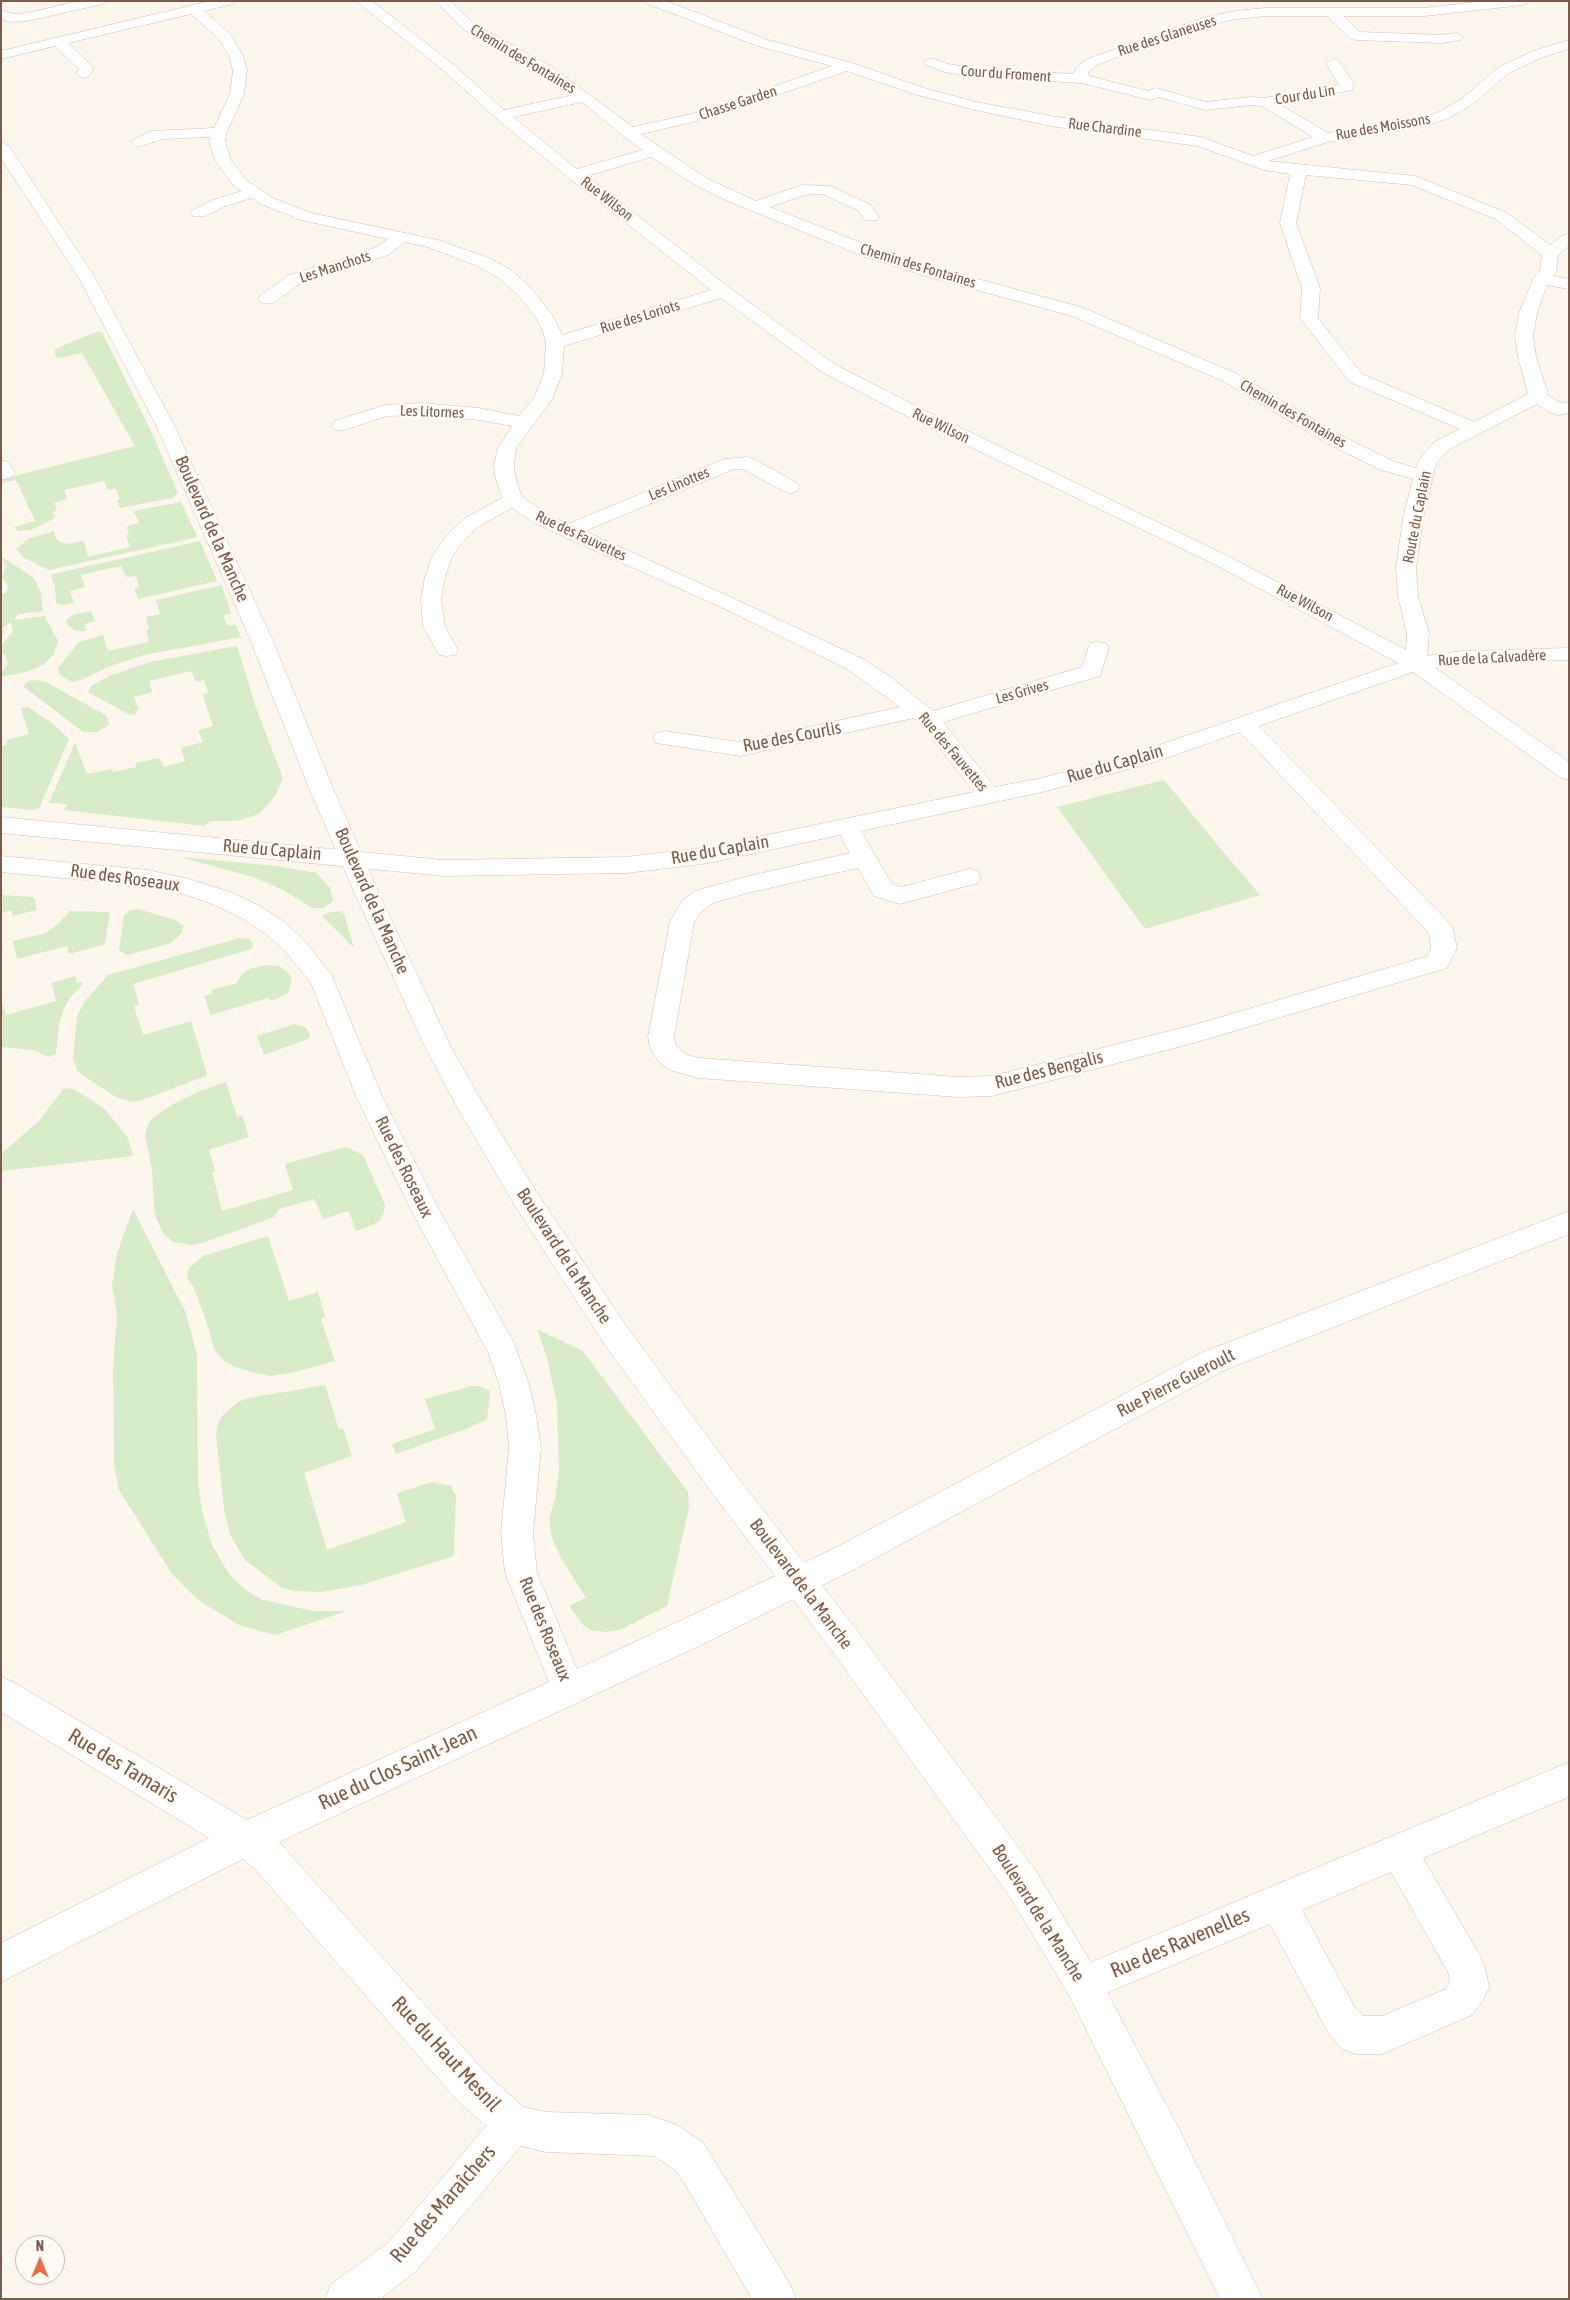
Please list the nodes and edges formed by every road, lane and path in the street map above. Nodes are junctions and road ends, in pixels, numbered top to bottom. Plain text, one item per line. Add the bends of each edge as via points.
1 (98, 1) edge
2 (156, 1) edge
3 (228, 1) edge
4 (363, 1) edge
5 (442, 1) edge
6 (653, 1) edge
7 (1523, 1) edge
8 (194, 9) junction
9 (1331, 12) junction
10 (1, 14) edge
11 (172, 15) junction
12 (1456, 38) dead end
13 (58, 42) junction
14 (1569, 44) edge
15 (1, 55) edge
16 (931, 62) dead end
17 (1333, 63) dead end
18 (847, 66) junction
19 (83, 74) dead end
20 (1082, 79) junction
21 (1151, 96) junction
22 (585, 98) junction
23 (1265, 102) junction
24 (1134, 109) dead end
25 (501, 115) junction
26 (219, 132) junction
27 (628, 132) junction
28 (1326, 138) junction
29 (139, 142) dead end
30 (1, 146) edge
31 (653, 151) junction
32 (1252, 162) junction
33 (1299, 170) junction
34 (575, 175) junction
35 (252, 193) junction
36 (754, 207) junction
37 (199, 213) dead end
38 (871, 217) dead end
39 (403, 236) junction
40 (1569, 238) edge
41 (1550, 254) junction
42 (1541, 279) junction
43 (1569, 284) edge
44 (724, 292) junction
45 (267, 299) dead end
46 (555, 343) junction
47 (1537, 397) junction
48 (1565, 413) edge
49 (524, 422) junction
50 (341, 425) dead end
51 (1473, 428) junction
52 (1, 466) edge
53 (1, 474) edge
54 (1423, 476) junction
55 (790, 487) dead end
56 (513, 500) junction
57 (568, 531) junction
58 (1098, 648) dead end
59 (447, 650) dead end
60 (1569, 654) edge
61 (1416, 664) junction
62 (924, 714) junction
63 (1244, 723) junction
64 (664, 738) dead end
65 (1569, 773) edge
66 (989, 795) junction
67 (1, 825) edge
68 (847, 826) junction
69 (732, 850) junction
70 (353, 858) junction
71 (865, 858) junction
72 (1, 864) edge
73 (969, 877) dead end
74 (744, 885) junction
75 (1569, 1222) edge
76 (799, 1580) junction
77 (569, 1689) junction
78 (1, 1693) edge
79 (1569, 1779) edge
80 (245, 1839) junction
81 (1398, 1850) junction
82 (1278, 1902) junction
83 (1, 1962) edge
84 (1083, 1984) junction
85 (513, 2124) junction
86 (346, 2299) edge
87 (775, 2299) edge
88 (1242, 2299) edge

1 - 10 street via 18,18
2 - 11 street
3 - 8 street
4 - 25 street, Rue Wilson via 449,68
5 - 22 street, Chemin des Fontaines via 468,26 545,69
6 - 18 street, Rue Chardine via 763,43
7 - 9 street, Rue des Glaneuses via 1424,12
8 - 11 street
8 - 26 street via 226,38 240,71 237,94
9 - 12 street via 1356,36
9 - 20 street, Rue des Glaneuses via 1247,13 1211,20 1092,62 1081,71
11 - 13 street
13 - 15 street
13 - 19 street via 87,68
14 - 28 street, Rue des Moissons via 1504,70 1468,101 1444,115 1422,122
16 - 20 street, Cour du Froment via 945,68 978,73
17 - 23 street, Cour du Lin via 1347,87
18 - 27 street, Chasse Garden via 705,115
18 - 32 street, Rue Chardine via 975,106 1057,122 1116,123 1200,142
20 - 21 street
21 - 23 street via 1156,92 1213,106
21 - 24 street
22 - 25 street
22 - 27 street, Chemin des Fontaines
23 - 28 street
25 - 34 street, Rue Wilson
26 - 29 street via 163,134
26 - 35 street via 217,141 222,160
27 - 31 street, Chemin des Fontaines
28 - 32 street, Rue des Moissons
30 - 70 street, Boulevard de la Manche via 87,278 165,425 261,639
31 - 34 street
31 - 36 street, Chemin des Fontaines via 700,181
32 - 33 street, Rue Chardine
33 - 41 street, Rue Chardine via 1415,181 1501,216
33 - 51 street via 1288,223 1311,288 1309,318 1356,378
34 - 44 street, Rue Wilson
35 - 37 street
35 - 39 street via 324,222
36 - 38 street via 802,190 824,189 865,208
36 - 54 street, Chemin des Fontaines via 880,256 1078,312 1229,377 1335,440 1388,466
39 - 45 street, Les Manchots via 365,258 295,279
39 - 46 street via 461,253 505,274 534,304 551,329
40 - 41 street
41 - 42 street via 1548,272
42 - 43 street
42 - 47 street via 1528,313 1524,336
44 - 46 street, Rue des Loriots
44 - 61 street, Rue Wilson via 828,368 925,419 1221,560
46 - 49 street via 553,374 542,399
47 - 48 street
47 - 51 street, Route du Caplain
49 - 50 street, Les Litornes via 420,409 385,411
49 - 56 street via 508,448 504,464
51 - 54 street, Route du Caplain via 1441,446 1427,463
52 - 53 street via 5,473
54 - 61 street, Route du Caplain via 1406,568 1408,596 1418,633
55 - 57 street, Les Linottes via 747,463 731,463
56 - 57 street, Rue des Fauvettes via 543,520
56 - 59 street via 472,522 454,539 442,557 430,599 434,626
57 - 62 street, Rue des Fauvettes via 855,664
58 - 62 street, Les Grives via 1092,671
60 - 61 street, Rue de la Calvadère via 1462,657
61 - 63 street, Rue du Caplain
61 - 65 street, Rue Wilson
62 - 64 street, Rue des Courlis via 740,749
62 - 66 street, Rue des Fauvettes
63 - 66 street, Rue du Caplain via 1144,758 1042,785
63 - 74 street, Rue des Bengalis via 1441,930 1444,948 1438,962 1197,1033 992,1086 958,1087 709,1069 679,1063 668,1055 661,1037 682,922 691,907 704,898
66 - 68 street, Rue du Caplain
67 - 70 street, Rue du Caplain
68 - 69 street, Rue du Caplain
68 - 71 street
69 - 70 street, Rue du Caplain via 618,865 444,868
69 - 74 street
70 - 76 street, Boulevard de la Manche via 438,1047 527,1201 636,1365
71 - 73 street via 883,890 900,896
71 - 74 street, Rue des Bengalis
72 - 77 street, Rue des Roseaux via 148,878 221,898 274,927 322,980 369,1096 426,1212 502,1350 514,1384 525,1448 518,1533 521,1573
75 - 76 street, Rue Pierre Gueroult via 1214,1361 853,1555
76 - 77 street, Rue du Clos Saint-Jean
76 - 84 street, Boulevard de la Manche via 1023,1884
77 - 80 street, Rue du Clos Saint-Jean
78 - 80 street, Rue des Tamaris
79 - 81 street, Rue des Ravenelles
80 - 83 street, Rue du Clos Saint-Jean
80 - 85 street, Rue du Haut Mesnil via 268,1856 471,2086
81 - 82 street, Rue des Ravenelles
81 - 82 street via 1466,1967 1470,1988 1459,2002 1382,2035 1356,2035 1342,2021
82 - 84 street, Rue des Ravenelles
84 - 88 street, Boulevard de la Manche
85 - 86 street, Rue des Maraîchers via 402,2258
85 - 87 street, Rue du Haut Mesnil via 546,2132 648,2135 676,2146 699,2170

